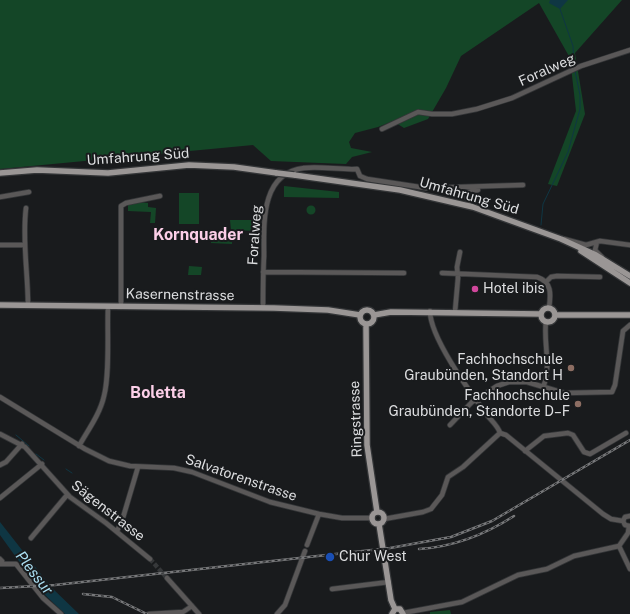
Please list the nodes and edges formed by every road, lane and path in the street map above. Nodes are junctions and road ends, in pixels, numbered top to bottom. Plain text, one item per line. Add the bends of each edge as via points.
1 (630, 50) edge
2 (382, 129) dead end
3 (0, 173) edge
4 (523, 186) dead end
5 (482, 187) junction
6 (29, 192) dead end
7 (160, 196) dead end
8 (0, 197) edge
9 (469, 202) dead end
10 (26, 208) dead end
11 (541, 232) junction
12 (561, 239) junction
13 (597, 242) junction
14 (0, 245) edge
15 (25, 245) junction
16 (630, 245) edge
17 (460, 252) dead end
18 (604, 260) junction
19 (264, 272) junction
20 (404, 273) dead end
21 (442, 273) dead end
22 (458, 275) junction
23 (630, 276) edge
24 (600, 277) dead end
25 (546, 282) junction
26 (630, 283) edge
27 (0, 305) edge
28 (28, 305) junction
29 (108, 307) junction
30 (121, 307) junction
31 (263, 308) junction
32 (550, 308) junction
33 (430, 311) junction
34 (455, 312) junction
35 (541, 314) junction
36 (360, 315) junction
37 (374, 315) junction
38 (556, 315) junction
39 (630, 315) edge
40 (546, 321) junction
41 (366, 325) junction
42 (629, 325) edge
43 (543, 387) junction
44 (0, 397) edge
45 (476, 399) junction
46 (450, 425) dead end
47 (500, 433) junction
48 (626, 433) dead end
49 (0, 434) edge
50 (22, 444) junction
51 (79, 446) junction
52 (525, 451) junction
53 (42, 464) junction
54 (0, 465) edge
55 (138, 467) junction
56 (67, 495) junction
57 (0, 498) edge
58 (377, 512) junction
59 (319, 514) junction
60 (630, 516) edge
61 (372, 518) junction
62 (384, 519) junction
63 (624, 521) junction
64 (379, 524) junction
65 (630, 526) edge
66 (117, 531) junction
67 (31, 538) dead end
68 (307, 545) dead end
69 (619, 546) junction
70 (305, 551) dead end
71 (150, 559) tunnel mouth
72 (1, 561) edge
73 (630, 569) edge
74 (167, 578) tunnel mouth
75 (388, 582) junction
76 (332, 589) dead end
77 (192, 606) junction
78 (394, 612) edge
79 (61, 614) edge
80 (150, 614) edge
81 (199, 614) edge
82 (277, 614) edge
83 (403, 614) edge

1 - 2 street, Foralweg via 574,70 512,98 468,112 418,112
3 - 11 main road, Umfahrung Süd, bridge via 37,170 108,173 189,165 277,172 433,196 473,207
4 - 5 street, Foralweg
5 - 9 street via 467,192
5 - 19 street, Foralweg via 414,186 364,178 357,169 304,168 294,171 277,182 269,196 264,220
6 - 8 street
7 - 30 street via 120,206
10 - 15 street
11 - 12 main road, Umfahrung Süd
11 - 26 main road, Umfahrung Süd via 596,260
12 - 13 street via 586,245
12 - 18 main road, Umfahrung Süd
13 - 16 street
13 - 18 street via 595,250
14 - 15 street
15 - 28 street
17 - 22 street
18 - 23 main road, Umfahrung Süd
19 - 20 street
19 - 31 street, Foralweg
21 - 22 street
22 - 25 street via 532,276
22 - 34 street
24 - 25 street via 557,276
25 - 32 street via 551,292
27 - 28 main road, Kasernenstrasse
28 - 29 main road, Kasernenstrasse
29 - 30 main road, Kasernenstrasse
29 - 51 street via 104,396 99,412
30 - 31 main road, Kasernenstrasse
31 - 36 main road, Kasernenstrasse via 328,310
32 - 35 main road via 543,310
32 - 38 main road
33 - 34 main road
33 - 37 main road
33 - 45 street via 439,342
34 - 35 main road
35 - 40 main road via 542,319
36 - 37 main road via 368,310
36 - 41 main road via 361,321
37 - 41 main road via 373,321
38 - 39 main road
38 - 40 main road via 553,320
40 - 43 street via 546,375
41 - 58 main road, Ringstrasse via 367,445
42 - 43 street via 623,331 612,392 564,392
43 - 45 street via 527,382 509,382
44 - 51 street, Salvatorenstrasse
45 - 46 street
45 - 47 street
47 - 52 street
47 - 62 street via 463,467 448,477 442,495 431,509
48 - 52 street via 590,454 584,452 573,435 568,433 544,436
49 - 50 street, Sägenstrasse
50 - 53 street, Sägenstrasse
50 - 54 street
51 - 55 street, Salvatorenstrasse via 106,460
52 - 63 street via 603,514 611,519
53 - 56 street, Sägenstrasse
53 - 57 street
55 - 59 street, Salvatorenstrasse via 165,467 192,472 270,502
55 - 66 street
56 - 66 street, Sägenstrasse
56 - 67 street
58 - 61 main road
58 - 62 main road via 383,514
59 - 61 street, Salvatorenstrasse via 342,518
59 - 68 street
60 - 63 street via 625,517
61 - 64 main road via 374,523
62 - 64 main road
63 - 65 street via 625,525
64 - 75 main road
65 - 69 street
66 - 71 street, Sägenstrasse
69 - 73 street
69 - 83 street via 574,556 547,569 518,575 462,602
70 - 82 street via 284,607
72 - 79 street via 16,564 43,598
74 - 77 street
75 - 76 street
75 - 78 main road
77 - 80 street via 183,612
77 - 81 street
78 - 83 main road via 400,609

